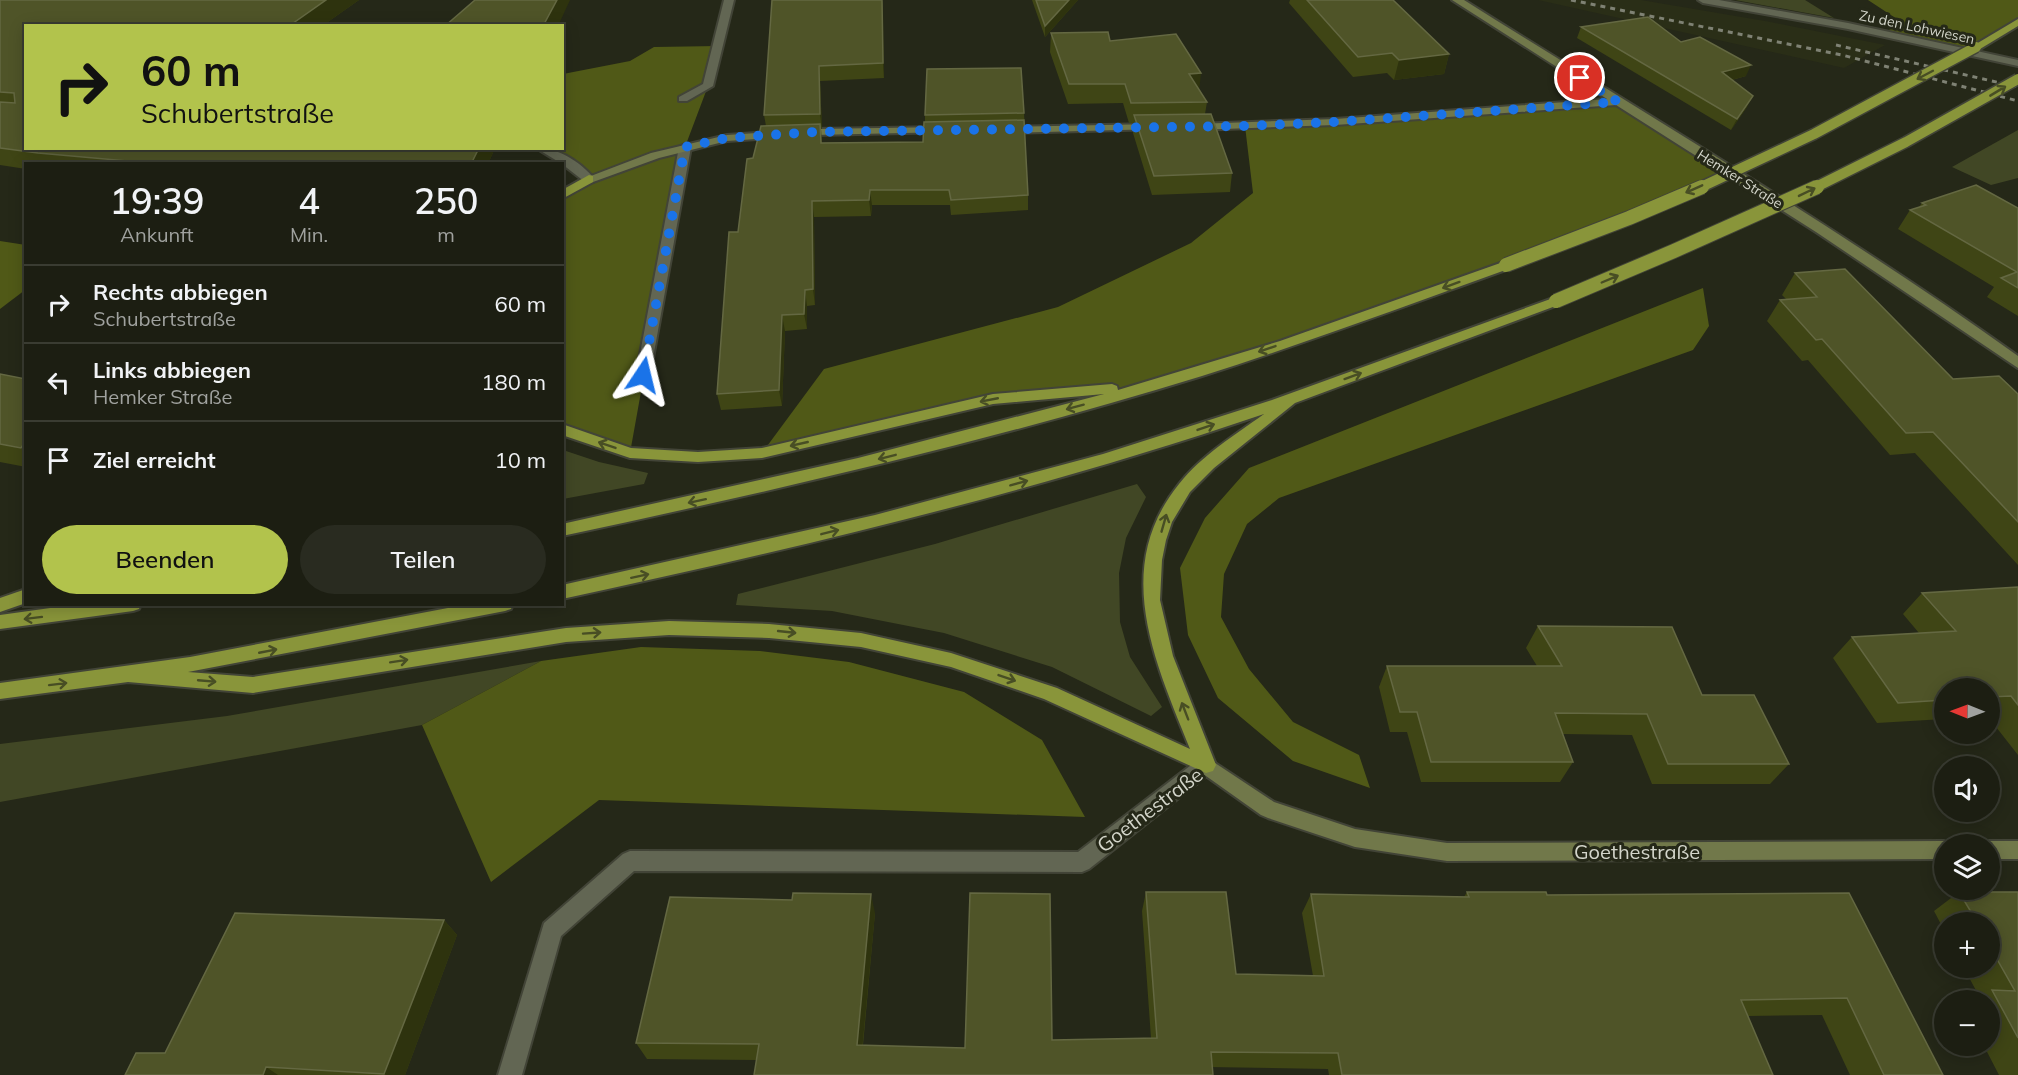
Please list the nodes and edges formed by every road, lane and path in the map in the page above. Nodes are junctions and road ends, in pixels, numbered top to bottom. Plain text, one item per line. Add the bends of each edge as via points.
1 (729, 0) edge
2 (1457, 0) edge
3 (1703, 0) edge
4 (2018, 22) edge
5 (2018, 63) edge
6 (2018, 79) edge
7 (683, 99) dead end
8 (1618, 102) junction
9 (958, 130) edge
10 (994, 130) edge
11 (685, 147) junction
12 (546, 150) edge
13 (590, 179) junction
14 (564, 194) edge
15 (2018, 363) edge
16 (643, 375) dead end
17 (1152, 386) junction
18 (1298, 396) junction
19 (564, 430) edge
20 (564, 530) edge
21 (564, 592) edge
22 (24, 597) edge
23 (0, 605) edge
24 (118, 606) edge
25 (495, 606) edge
26 (0, 622) edge
27 (127, 674) junction
28 (0, 691) edge
29 (1206, 765) junction
30 (1934, 850) edge
31 (2000, 850) edge
32 (2018, 850) edge
33 (510, 1075) edge

1 - 7 street via 708,86
2 - 8 main road, Hemker Straße
3 - 5 street, Zu den Lohwiesen
4 -> 17 highway, bridge via 1843,119 1647,210 1506,265
18 -> 6 highway, bridge via 1556,301 1697,242 1808,191
8 - 10 main road via 1335,122
8 - 15 main road, Hemker Straße via 1820,229
9 - 11 main road via 766,135
11 - 13 main road
11 - 16 street
12 - 13 street
13 - 14 highway
17 -> 19 highway via 993,399 762,453 698,457 630,453
17 -> 20 highway via 853,465
21 -> 18 highway via 709,562 1016,484
29 -> 18 highway via 1154,619 1152,566 1167,512 1197,474
22 - 23 highway
24 -> 26 highway
27 -> 25 highway via 253,654
28 -> 27 highway
27 -> 29 highway via 253,685 566,635 669,628 769,631 861,640 951,660 1050,693
29 - 30 main road, Goethestraße via 1268,809 1355,838 1447,852
29 - 33 street, Goethestraße via 1082,862 630,861 552,930
31 - 32 main road

